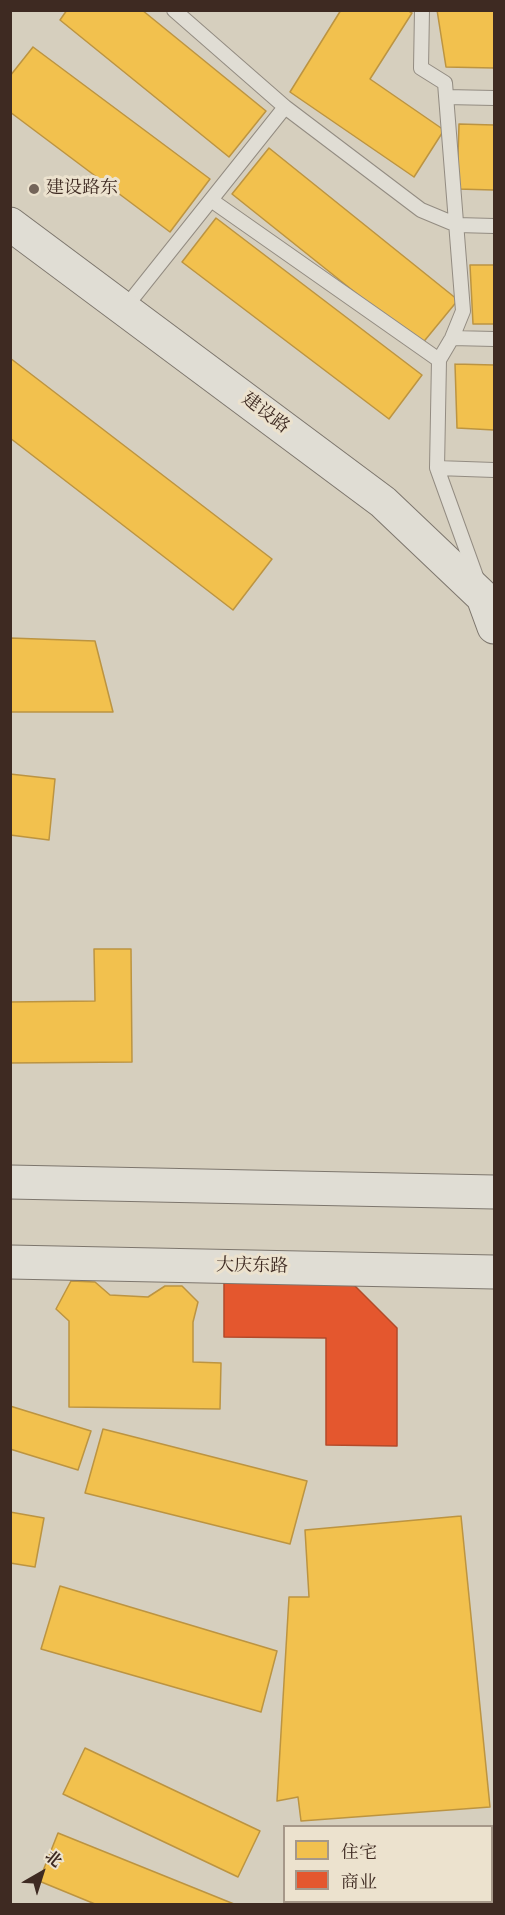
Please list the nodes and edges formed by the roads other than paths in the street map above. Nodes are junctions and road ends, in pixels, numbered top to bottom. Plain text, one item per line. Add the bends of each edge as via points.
1 (174, 10) edge
2 (422, 10) edge
3 (446, 97) junction
4 (495, 98) edge
5 (285, 107) junction
6 (211, 200) junction
7 (10, 224) edge
8 (457, 225) junction
9 (495, 226) edge
10 (124, 309) junction
11 (452, 338) junction
12 (495, 339) edge
13 (439, 360) junction
14 (437, 468) junction
15 (495, 470) edge
16 (491, 607) edge
17 (10, 1182) edge
18 (495, 1192) edge
19 (10, 1262) edge
20 (495, 1272) edge

1 - 5 lane
2 - 3 lane via 421,68 446,83
3 - 4 lane
3 - 8 lane
5 - 6 lane
5 - 8 lane via 421,210
6 - 10 lane
6 - 13 lane
7 - 10 main road, 建设路
8 - 9 lane
8 - 11 lane via 463,311
10 - 16 main road, 建设路 via 383,502
11 - 12 lane
11 - 13 lane
13 - 14 lane
14 - 15 lane
14 - 16 lane
17 - 18 main road
19 - 20 main road, 大庆东路

